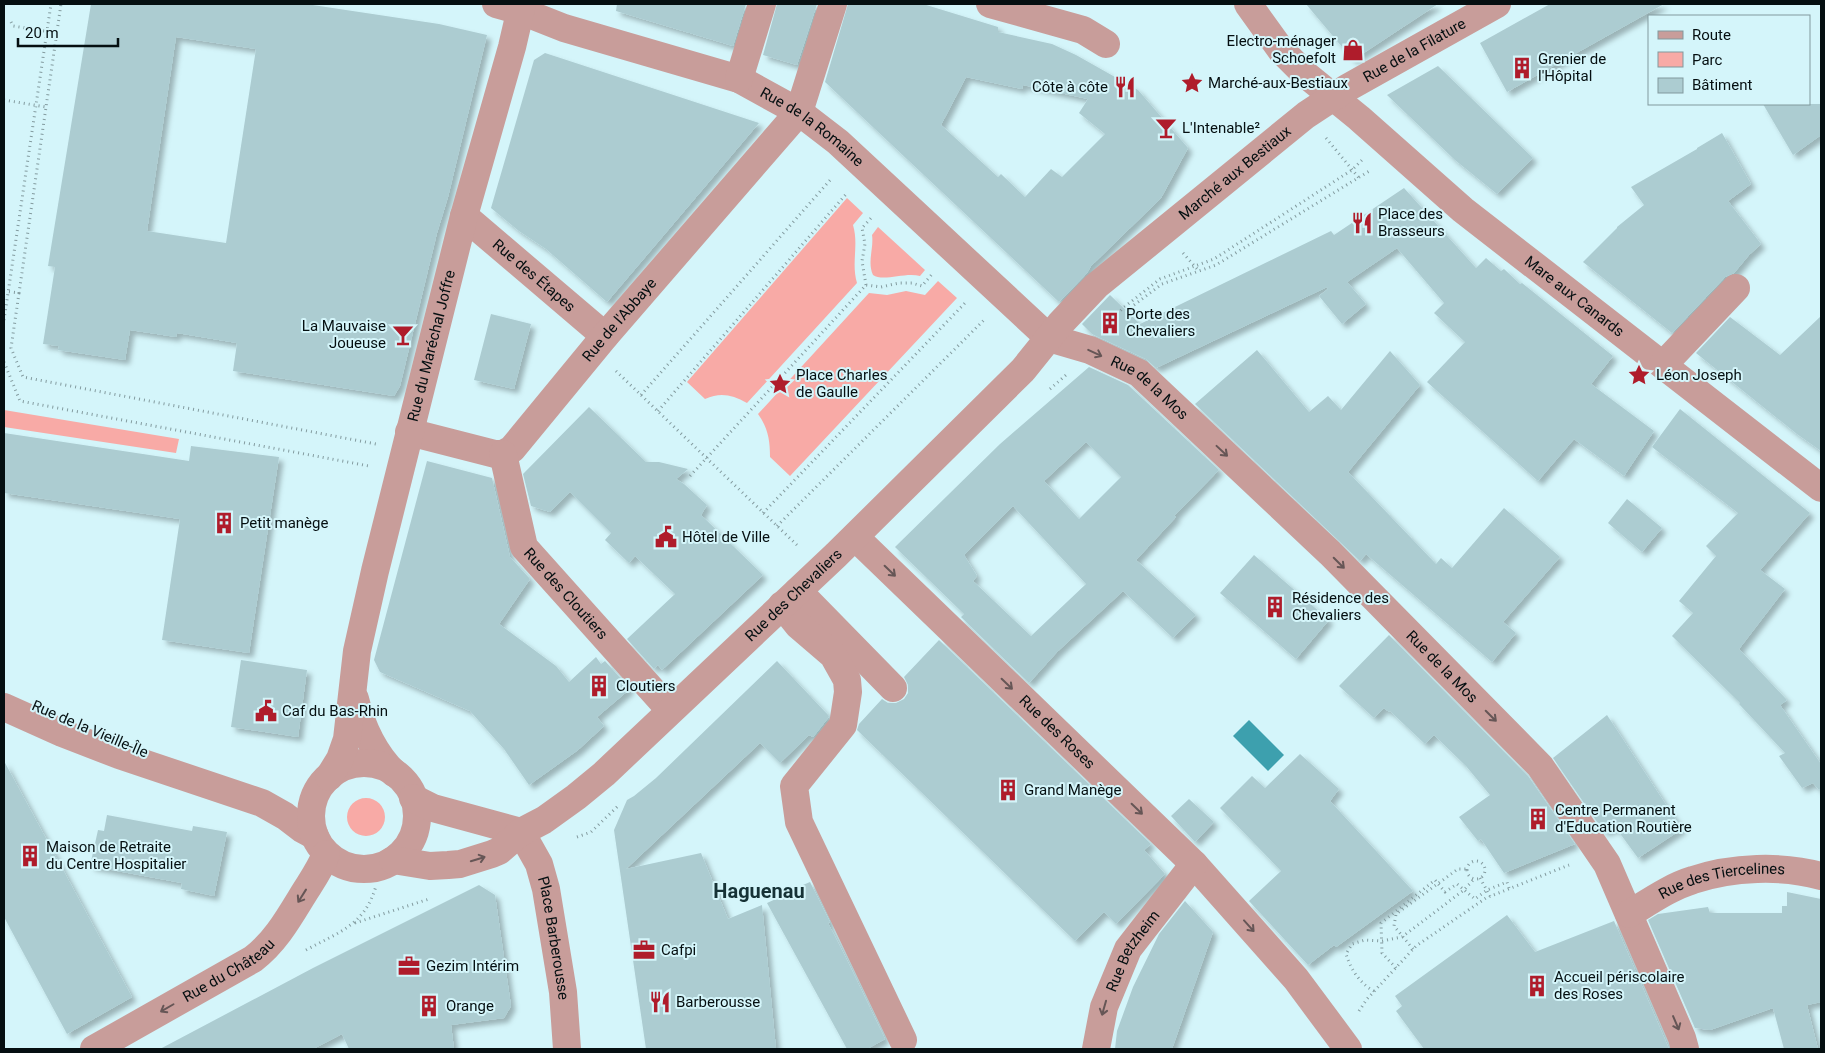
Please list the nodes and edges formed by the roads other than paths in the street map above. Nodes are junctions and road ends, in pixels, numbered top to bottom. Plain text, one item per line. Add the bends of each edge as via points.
1 (762, 4) edge
2 (833, 4) edge
3 (990, 4) edge
4 (1248, 4) edge
5 (1497, 4) edge
6 (513, 6) edge
7 (1106, 44) dead end
8 (739, 79) junction
9 (1332, 98) junction
10 (800, 112) junction
11 (464, 216) junction
12 (1736, 288) dead end
13 (1049, 338) junction
14 (599, 343) junction
15 (1663, 365) junction
16 (409, 432) junction
17 (503, 454) junction
18 (1821, 488) edge
19 (855, 537) junction
20 (790, 598) junction
21 (894, 688) dead end
22 (353, 691) junction
23 (4, 695) edge
24 (4, 707) edge
25 (670, 710) junction
26 (394, 773) junction
27 (326, 779) junction
28 (201, 783) junction
29 (413, 798) junction
30 (262, 803) junction
31 (521, 832) junction
32 (321, 845) junction
33 (394, 860) junction
34 (1194, 864) junction
35 (1821, 876) edge
36 (1629, 914) junction
37 (903, 1040) dead end
38 (129, 1041) edge
39 (1344, 1044) edge
40 (94, 1049) edge
41 (567, 1049) edge
42 (1096, 1049) edge
43 (1685, 1049) edge

1 - 8 street
2 - 10 street
3 - 7 street via 1082,30
4 - 9 street via 1290,60
5 - 9 street, Rue de la Filature
6 - 8 street, Rue de la Romaine via 564,28
6 - 11 street, Rue du Maréchal Joffre
8 - 10 street, Rue de la Romaine
9 - 13 street, Marché aux Bestiaux via 1292,126 1096,286
9 - 15 street, Mare aux Canards via 1463,210
10 - 13 street, Rue de la Romaine via 838,142
10 - 14 street, Rue de l'Abbaye
11 - 14 street, Rue des Étapes
11 - 16 street, Rue du Maréchal Joffre
12 - 15 street
13 - 19 street, Rue des Chevaliers via 1023,370
13 -> 36 street, Rue de la Mos via 1085,348 1139,373 1330,553 1540,766 1607,864
14 - 17 street, Rue de l'Abbaye via 512,449
15 - 18 street, Mare aux Canards
16 - 17 street
16 - 22 street, Rue du Maréchal Joffre via 400,472 383,504 360,603
17 - 25 street, Rue des Cloutiers via 524,546
19 - 20 street, Rue des Chevaliers
19 -> 34 street, Rue des Roses
20 - 21 street
20 - 25 street, Rue des Chevaliers
20 - 37 street via 798,624 833,654 847,680 848,692 843,725 794,786 799,822
22 - 26 street, Rue du Maréchal Joffre via 371,744
22 - 27 street, Rue du Maréchal Joffre via 347,739 340,759
23 - 28 street, Rue de la Vieille-Île via 120,739
24 - 28 street, Rue de la Vieille-Île via 111,752
25 - 31 street, Rue des Chevaliers via 576,797
26 - 27 street via 372,764 357,764 342,768
26 - 29 street via 406,784
27 - 30 street via 301,796
27 - 32 street via 312,808 311,822
28 - 30 street, Rue de la Vieille-Île
29 - 31 street via 433,808
29 - 33 street via 414,832 406,848
30 - 32 street, Rue de la Vieille-Île via 285,816
33 -> 31 street via 430,866 460,864 498,851
31 - 41 street, Place Barberousse via 539,864 546,889 563,992
32 - 33 street via 339,863 354,868 379,867
32 -> 38 street, Rue du Château via 322,865 284,926 263,951
34 -> 39 street, Rue des Roses via 1296,979
34 -> 42 street, Rue Betzheim via 1128,949 1104,1007
35 - 36 street, Rue des Tiercelines via 1778,868 1716,874 1692,880
36 -> 43 street, Rue de la Mos
38 - 40 street, Rue du Château

